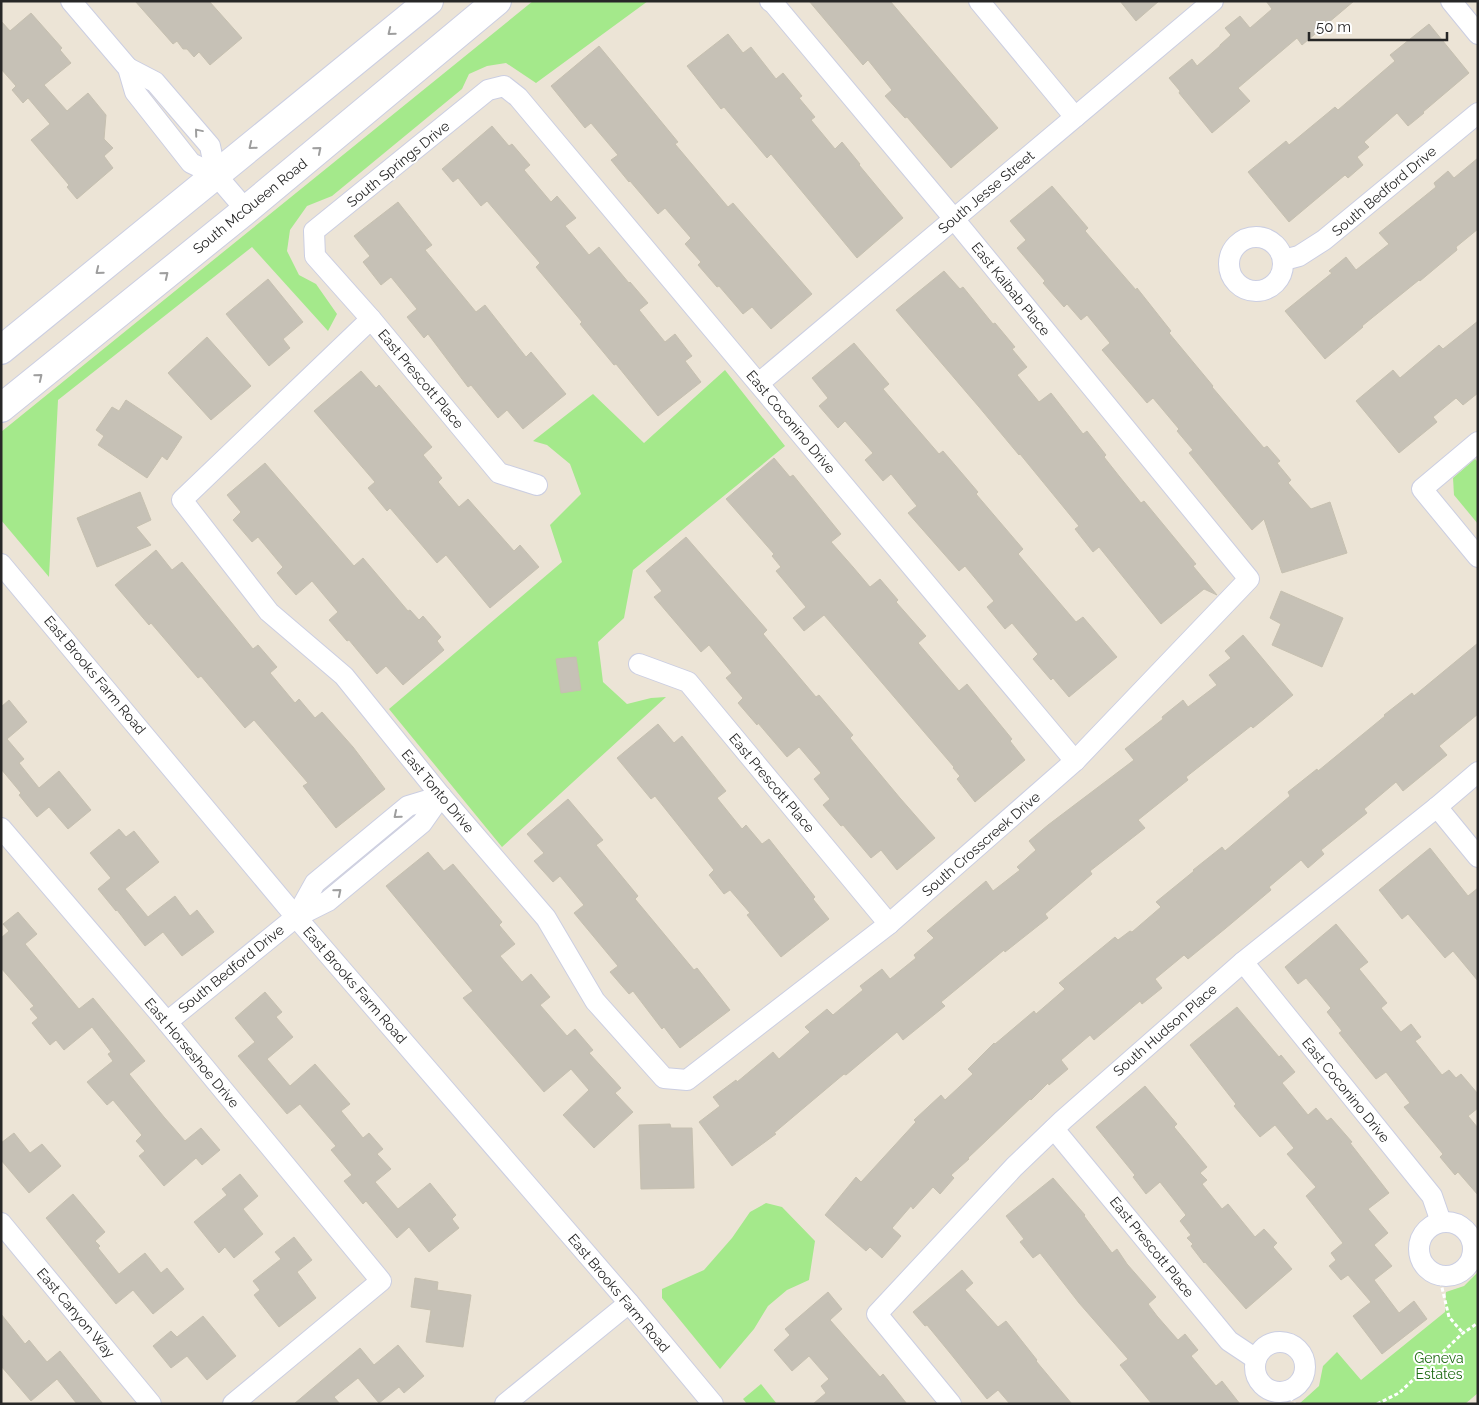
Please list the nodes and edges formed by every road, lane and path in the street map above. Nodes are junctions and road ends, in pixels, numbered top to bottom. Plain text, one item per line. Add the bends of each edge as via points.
1 (71, 1) edge
2 (429, 1) edge
3 (497, 1) edge
4 (770, 1) edge
5 (979, 1) edge
6 (1213, 1) edge
7 (1451, 1) edge
8 (1478, 34) edge
9 (128, 68) junction
10 (504, 86) joint
11 (174, 104) junction
12 (1478, 113) edge
13 (1075, 117) junction
14 (156, 118) junction
15 (216, 175) junction
16 (246, 210) junction
17 (954, 219) junction
18 (315, 256) joint
19 (1284, 260) dead end
20 (371, 319) junction
21 (1, 350) edge
22 (759, 383) junction
23 (1, 408) edge
24 (1478, 442) edge
25 (537, 485) dead end
26 (1478, 557) edge
27 (1, 564) edge
28 (1250, 579) joint
29 (639, 664) dead end
30 (1075, 761) junction
31 (1478, 772) edge
32 (441, 796) junction
33 (1437, 806) junction
34 (1, 828) edge
35 (1478, 857) edge
36 (296, 916) junction
37 (889, 924) junction
38 (1243, 962) junction
39 (167, 1022) junction
40 (687, 1080) joint
41 (1054, 1128) junction
42 (1441, 1222) junction
43 (1, 1223) edge
44 (1439, 1275) junction
45 (628, 1303) junction
46 (1478, 1323) edge
47 (1463, 1333) junction
48 (1256, 1359) junction
49 (1290, 1398) edge
50 (151, 1404) edge
51 (233, 1404) edge
52 (505, 1404) edge
53 (713, 1404) edge
54 (951, 1404) edge
55 (1377, 1404) edge

1 - 9 street
2 -> 15 main road
16 -> 3 main road, South McQueen Road
4 - 17 street, East Kaibab Place
5 - 13 street
6 - 13 street, South Jesse Street
7 - 8 street
9 - 11 street via 155,82
9 - 14 street via 135,92
10 - 18 street, South Springs Drive via 488,90 314,231
10 - 22 street, East Coconino Drive via 518,97
11 - 14 street
15 -> 11 street via 210,146
12 - 19 street, South Bedford Drive via 1324,240 1299,256
13 - 17 street, South Jesse Street
14 - 15 street via 191,163
15 - 16 street
15 -> 21 main road
23 -> 16 main road, South McQueen Road
17 - 22 street, South Jesse Street
17 - 28 street, East Kaibab Place
18 - 20 street, East Prescott Place
20 - 25 street, East Prescott Place via 499,473
20 - 32 street, East Tonto Drive via 182,500 269,612 344,676
22 - 30 street, East Coconino Drive
24 - 26 street via 1422,489
27 - 36 street, East Brooks Farm Road
28 - 30 street, South Crosscreek Drive
29 - 37 street, East Prescott Place via 688,682
30 - 37 street, South Crosscreek Drive
31 - 33 street, South Hudson Place
32 - 36 street, South Bedford Drive via 408,806 316,883
32 - 40 street, East Tonto Drive via 546,918 595,1000 664,1078
33 - 35 street
33 - 38 street, South Hudson Place
34 - 39 street, East Horseshoe Drive
36 - 39 street, South Bedford Drive
36 - 45 street, East Brooks Farm Road
37 - 40 street, South Crosscreek Drive
38 - 41 street, South Hudson Place
38 - 42 street, East Coconino Drive via 1432,1196
39 - 51 street, East Horseshoe Drive via 381,1281
41 - 48 street, East Prescott Place via 1229,1341
41 - 54 street, South Hudson Place via 876,1314
42 - 44 street via 1427,1229 1419,1242 1423,1264
42 - 44 street via 1461,1226 1469,1235 1472,1252 1469,1262 1458,1273
43 - 50 street, East Canyon Way
44 - 47 path via 1449,1317
45 - 52 street
45 - 53 street, East Brooks Farm Road
46 - 47 path
47 - 55 path via 1400,1394
48 - 49 street via 1256,1375 1263,1386
48 - 49 street via 1265,1346 1274,1342 1284,1341 1298,1348 1304,1357 1306,1373

